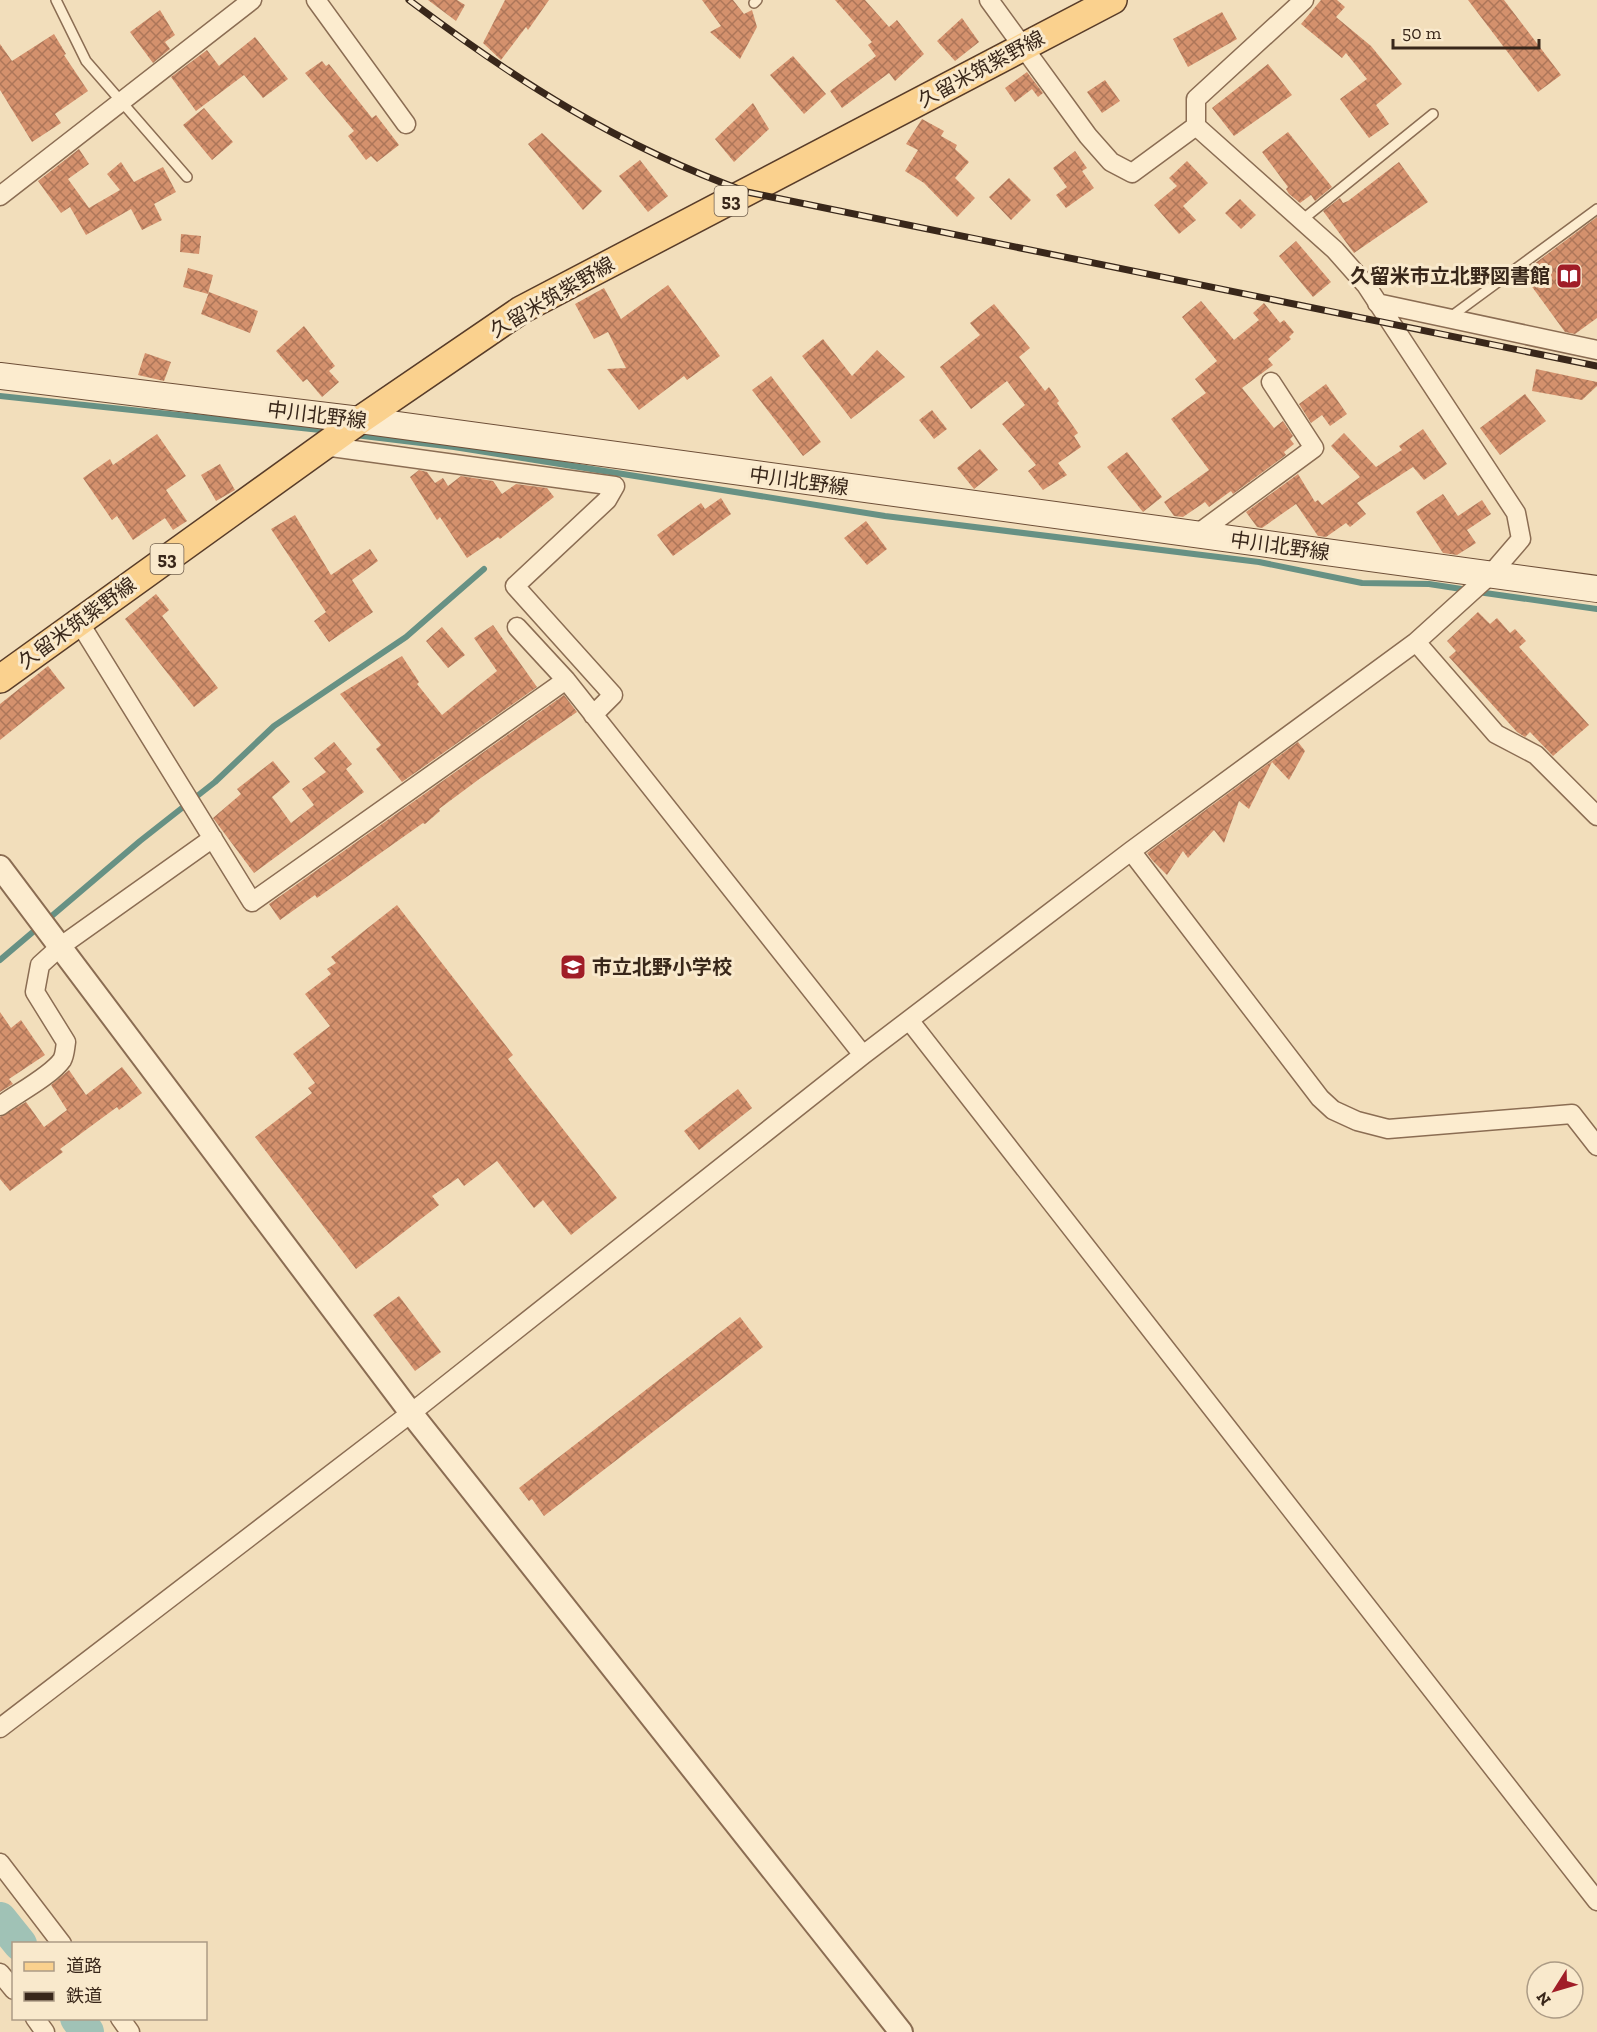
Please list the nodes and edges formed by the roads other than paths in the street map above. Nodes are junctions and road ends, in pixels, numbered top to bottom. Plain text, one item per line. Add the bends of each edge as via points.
1 (56, 0) edge
2 (252, 0) edge
3 (316, 0) edge
4 (989, 0) edge
5 (1113, 0) edge
6 (1304, 0) edge
7 (1024, 46) junction
8 (120, 103) junction
9 (1433, 114) dead end
10 (406, 123) dead end
11 (1196, 126) junction
12 (187, 177) dead end
13 (0, 196) edge
14 (1597, 209) edge
15 (1302, 220) junction
16 (1377, 303) junction
17 (1449, 318) junction
18 (1597, 350) edge
19 (0, 376) edge
20 (1271, 382) dead end
21 (360, 420) junction
22 (329, 442) junction
23 (1196, 535) junction
24 (1484, 580) junction
25 (1597, 589) edge
26 (80, 622) junction
27 (517, 627) dead end
28 (1416, 642) junction
29 (0, 679) edge
30 (566, 680) junction
31 (593, 715) junction
32 (1597, 816) edge
33 (213, 838) junction
34 (1131, 851) junction
35 (0, 867) edge
36 (61, 946) junction
37 (909, 1020) junction
38 (862, 1055) junction
39 (0, 1106) edge
40 (1597, 1146) edge
41 (411, 1413) junction
42 (0, 1728) edge
43 (0, 1863) edge
44 (1597, 1901) edge
45 (60, 1942) edge
46 (0, 1973) edge
47 (12, 1988) edge
48 (36, 2020) edge
49 (121, 2020) edge
50 (45, 2032) edge
51 (130, 2032) edge
52 (901, 2032) edge

1 - 8 lane via 86,61
2 - 8 street
3 - 10 street
4 - 7 street
5 - 7 main road, 久留米筑紫野線 / 53
6 - 11 street via 1196,99
7 - 11 street via 1088,136 1111,162 1132,173
7 - 21 main road, 久留米筑紫野線 / 53 via 521,310
8 - 12 lane
8 - 13 street
9 - 15 lane
11 - 15 street
14 - 17 lane
15 - 16 street via 1335,250
16 - 17 street
16 - 24 street via 1516,513 1521,539
17 - 18 street
19 - 21 main road, 中川北野線
20 - 23 street via 1314,448
21 - 22 main road, 久留米筑紫野線 / 53
21 - 23 main road, 中川北野線
22 - 26 main road, 久留米筑紫野線 / 53
22 - 31 street via 615,486 607,500 515,586 613,695
23 - 24 main road, 中川北野線
24 - 25 main road, 中川北野線
24 - 28 street
26 - 29 main road, 久留米筑紫野線 / 53
26 - 33 street
27 - 30 street
28 - 32 street via 1496,734 1536,754
28 - 34 street
30 - 31 street
30 - 33 street via 252,902
31 - 38 street
33 - 36 street
34 - 37 street
34 - 40 street via 1320,1098 1334,1110 1388,1129 1572,1114
35 - 36 street
36 - 39 street via 40,965 35,992 66,1042 62,1060
36 - 41 street
37 - 38 street
37 - 44 street
38 - 41 street
41 - 42 street
41 - 52 street
43 - 45 street
46 - 47 street
48 - 50 street
49 - 51 street

